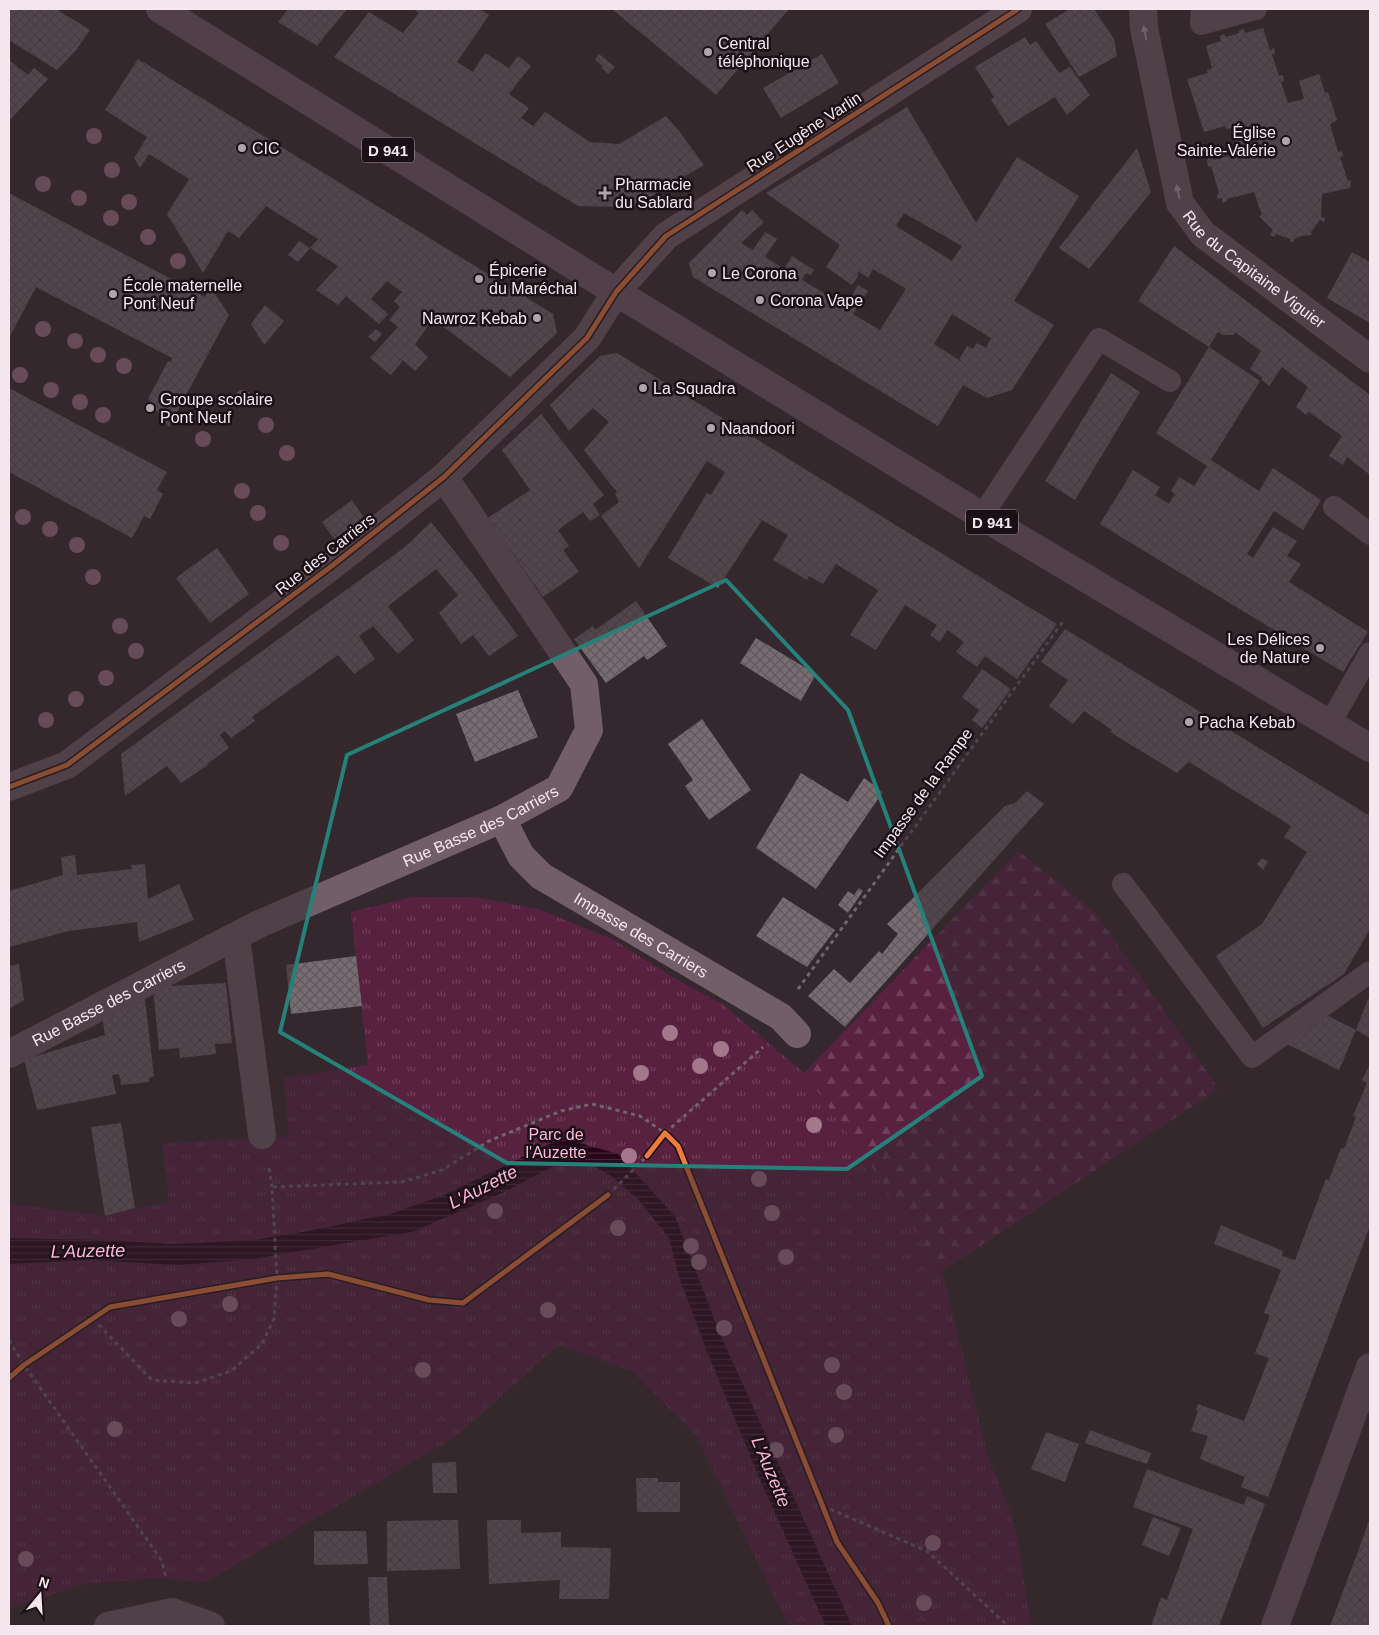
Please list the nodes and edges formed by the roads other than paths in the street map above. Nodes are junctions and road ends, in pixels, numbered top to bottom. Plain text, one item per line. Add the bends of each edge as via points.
1 (160, 9) edge
2 (1018, 9) edge
3 (1143, 9) edge
4 (1202, 9) edge
5 (1256, 9) edge
6 (616, 292) junction
7 (1370, 360) edge
8 (1170, 381) dead end
9 (444, 477) junction
10 (1334, 507) dead end
11 (982, 516) junction
12 (1370, 534) edge
13 (1370, 653) edge
14 (1330, 723) junction
15 (1370, 748) edge
16 (9, 788) edge
17 (502, 819) junction
18 (1123, 884) dead end
19 (236, 937) junction
20 (1370, 972) edge
21 (792, 1029) road end
22 (9, 1054) edge
23 (262, 1135) dead end
24 (1368, 1379) edge
25 (108, 1626) edge
26 (211, 1626) edge
27 (1275, 1626) edge

1 - 6 main road, D 941
2 - 6 street, Rue Eugène Varlin via 666,236
7 -> 3 street, Rue du Capitaine Viguier via 1203,234 1180,203 1144,28
4 - 5 lane via 1201,24
6 - 9 street, Rue des Carriers via 587,338
6 - 11 main road, D 941
8 - 11 lane via 1099,339
9 - 16 street, Rue des Carriers via 333,565 67,764
9 - 17 street, Rue Basse des Carriers via 584,684 589,730 559,788
10 - 12 lane
11 - 14 main road, D 941
13 - 14 lane
14 - 15 main road, D 941
17 - 19 street, Rue Basse des Carriers via 258,924
17 - 21 street, Impasse des Carriers via 521,856 541,876 780,1017
18 - 20 lane via 1252,1057
19 - 22 street, Rue Basse des Carriers
19 - 23 street
24 - 27 main road
25 - 26 street via 172,1612

